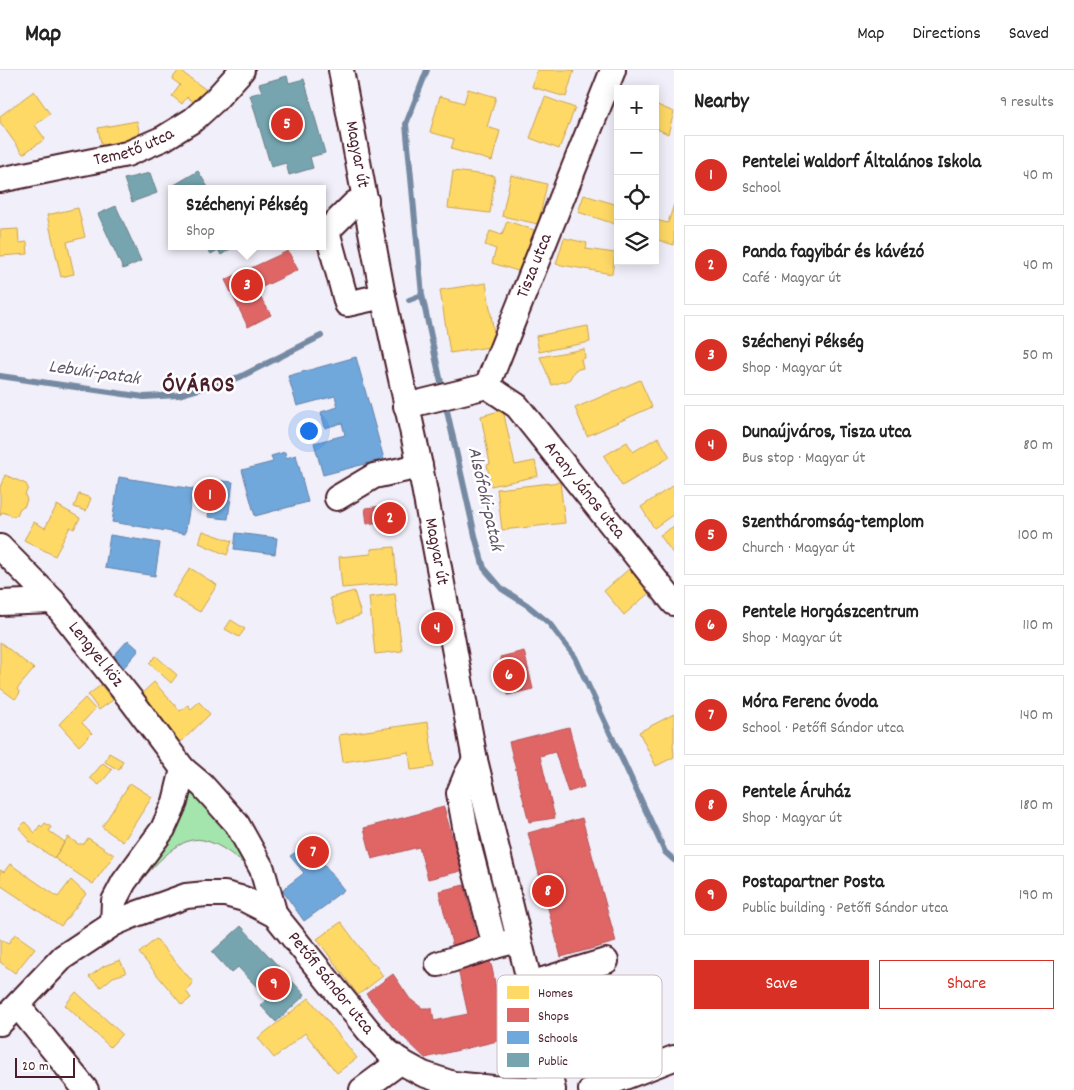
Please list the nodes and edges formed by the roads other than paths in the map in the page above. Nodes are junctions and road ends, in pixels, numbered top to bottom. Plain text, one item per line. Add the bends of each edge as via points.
1 (242, 70) edge
2 (340, 70) edge
3 (613, 70) edge
4 (0, 180) edge
5 (366, 200) junction
6 (383, 296) junction
7 (487, 386) junction
8 (416, 404) junction
9 (420, 466) junction
10 (337, 498) dead end
11 (0, 547) edge
12 (52, 601) junction
13 (0, 603) edge
14 (674, 603) edge
15 (475, 760) junction
16 (183, 769) junction
17 (275, 915) junction
18 (112, 924) junction
19 (518, 940) junction
20 (495, 946) junction
21 (606, 961) dead end
22 (438, 964) dead end
23 (528, 975) edge
24 (560, 975) edge
25 (18, 1006) junction
26 (0, 1022) edge
27 (674, 1058) edge
28 (401, 1061) junction
29 (662, 1063) edge
30 (622, 1078) edge
31 (86, 1090) edge
32 (362, 1090) edge
33 (552, 1090) edge
34 (591, 1090) edge

1 - 4 street, Temető utca via 216,100 193,120 164,138 127,154
2 - 5 street, Magyar út
3 - 7 street, Tisza utca
5 - 6 street, Magyar út
5 - 6 street via 355,203 327,231 347,304
6 - 8 street, Magyar út
7 - 8 street
7 - 14 street, Arany János utca via 517,406
8 - 9 street, Magyar út
9 - 10 street via 374,476
9 - 15 street, Magyar út
11 - 12 street, Lengyel köz
12 - 13 street
12 - 16 street, Lengyel köz
15 - 19 street, Magyar út
15 - 20 street via 459,793 468,843
16 - 17 street, Lengyel köz via 202,785 236,824 262,869
16 - 18 street via 175,802 163,829 114,901
17 - 18 street, Petőfi Sándor utca via 244,899 206,894 186,896
17 - 28 street, Petőfi Sándor utca via 368,1030
18 - 25 street, Petőfi Sándor utca via 63,957
19 - 20 street
19 - 23 street, Magyar út
20 - 22 street
21 - 24 street
25 - 26 street, Petőfi Sándor utca
25 - 31 street
27 - 29 street
28 - 32 street
28 - 33 street, Petőfi Sándor utca via 423,1074 453,1084
30 - 34 street

